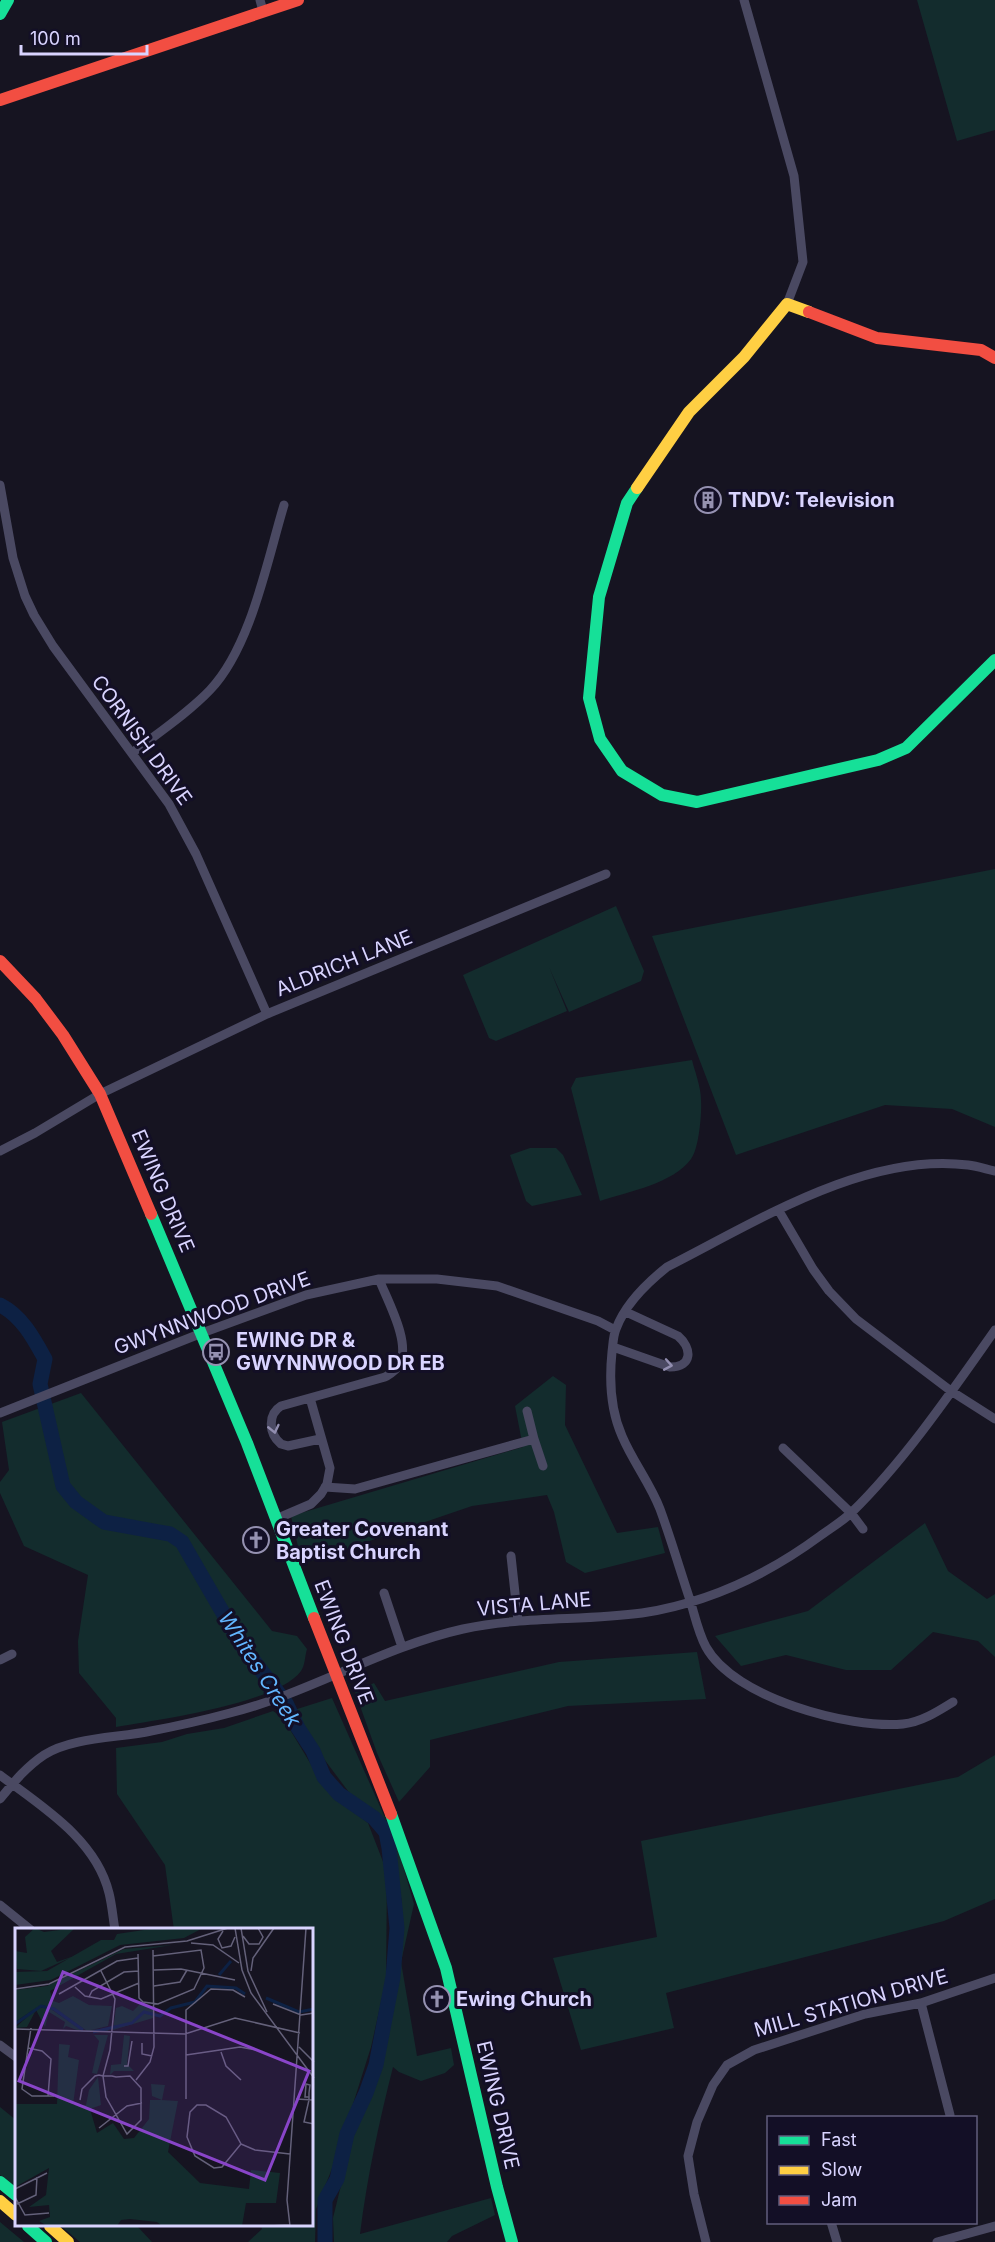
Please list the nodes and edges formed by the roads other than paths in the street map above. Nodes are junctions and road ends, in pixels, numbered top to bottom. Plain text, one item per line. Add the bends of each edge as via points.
1 (8, 0) edge
2 (298, 0) edge
3 (744, 0) edge
4 (261, 6) edge
5 (0, 14) edge
6 (0, 100) edge
7 (787, 304) junction
8 (995, 358) edge
9 (0, 485) edge
10 (284, 505) dead end
11 (995, 660) edge
12 (132, 753) junction
13 (606, 874) dead end
14 (0, 961) edge
15 (267, 1014) junction
16 (100, 1094) junction
17 (0, 1151) edge
18 (995, 1171) edge
19 (779, 1211) junction
20 (379, 1279) junction
21 (626, 1312) junction
22 (615, 1330) junction
23 (995, 1330) edge
24 (202, 1333) junction
25 (613, 1347) junction
26 (951, 1391) junction
27 (309, 1398) junction
28 (527, 1411) dead end
29 (0, 1413) edge
30 (995, 1419) edge
31 (534, 1439) junction
32 (320, 1440) junction
33 (783, 1448) dead end
34 (543, 1466) dead end
35 (325, 1487) junction
36 (851, 1514) junction
37 (276, 1519) junction
38 (863, 1529) dead end
39 (511, 1556) dead end
40 (384, 1593) dead end
41 (691, 1604) junction
42 (518, 1621) junction
43 (402, 1647) junction
44 (12, 1654) dead end
45 (0, 1660) edge
46 (335, 1674) junction
47 (952, 1702) dead end
48 (0, 1774) edge
49 (12, 1784) junction
50 (0, 1799) edge
51 (0, 1905) edge
52 (29, 1928) edge
53 (115, 1928) edge
54 (995, 1978) edge
55 (921, 2003) junction
56 (0, 2045) edge
57 (15, 2056) edge
58 (950, 2115) dead end
59 (0, 2182) edge
60 (15, 2194) edge
61 (0, 2201) edge
62 (15, 2214) edge
63 (831, 2224) edge
64 (995, 2226) edge
65 (29, 2227) edge
66 (51, 2227) edge
67 (46, 2242) edge
68 (68, 2242) edge
69 (512, 2242) edge
70 (706, 2242) edge
71 (837, 2242) edge
72 (937, 2242) edge

1 - 5 main road
2 - 4 main road
3 - 7 street via 794,176 802,262
4 - 6 main road
7 - 8 main road via 877,338 981,350
7 - 11 main road via 744,357 689,412 627,503 598,597 589,698 600,739 622,771 662,795 697,802 878,760 906,748
9 - 12 street, CORNISH DRIVE via 13,558 34,615
10 - 12 street via 249,627 223,672 210,689
12 - 15 street, CORNISH DRIVE via 169,804 196,854
13 - 15 street, ALDRICH LANE
14 - 16 main road, EWING DRIVE via 36,999
15 - 16 street, ALDRICH LANE
16 - 17 street, ALDRICH LANE
16 - 24 main road, EWING DRIVE
18 - 19 street via 968,1165 921,1165 879,1172 824,1188
19 - 21 street via 667,1267 648,1282
19 - 26 street via 829,1291 856,1319
20 - 22 street, GWYNNWOOD DRIVE via 436,1279 497,1286
20 - 24 street, GWYNNWOOD DRIVE via 306,1295
20 - 27 street via 402,1335 402,1360 398,1368 385,1377
21 - 22 street
25 -> 21 street via 670,1367 678,1367 688,1358 685,1342 678,1336
22 - 25 street
23 - 26 street, VISTA LANE
24 - 29 street, GWYNNWOOD DRIVE
24 - 37 main road, EWING DRIVE
25 - 41 street via 612,1406 623,1437 654,1494
26 - 30 street
26 - 36 street, VISTA LANE
27 - 32 street
27 -> 32 street via 274,1410 272,1432 276,1440 288,1446
28 - 31 street
31 - 34 street
31 - 35 street via 355,1489
32 - 35 street via 330,1468
33 - 36 street
35 - 37 street via 311,1504
36 - 38 street
36 - 41 street, VISTA LANE via 796,1554 733,1588
37 - 46 main road, EWING DRIVE
39 - 42 street
40 - 43 street
41 - 42 street, VISTA LANE via 640,1613
41 - 47 street via 700,1634 715,1660 748,1686 780,1701 836,1719 883,1724 923,1719
42 - 43 street, VISTA LANE via 464,1629
43 - 46 street, VISTA LANE
44 - 45 street
46 - 49 street, VISTA LANE via 232,1713 72,1744 47,1753 22,1771
46 - 69 main road, EWING DRIVE via 400,1837 446,1968
48 - 49 street
49 - 50 street, VISTA LANE
49 - 53 street via 76,1835 95,1859 109,1891
51 - 52 street
54 - 55 street, MILL STATION DRIVE
55 - 58 street
55 - 70 street, MILL STATION DRIVE via 865,2014 754,2050 727,2065 713,2085 697,2122 688,2156
56 - 57 street
59 - 60 main road
61 - 62 main road
63 - 71 street
64 - 72 street
65 - 67 main road
66 - 68 main road

